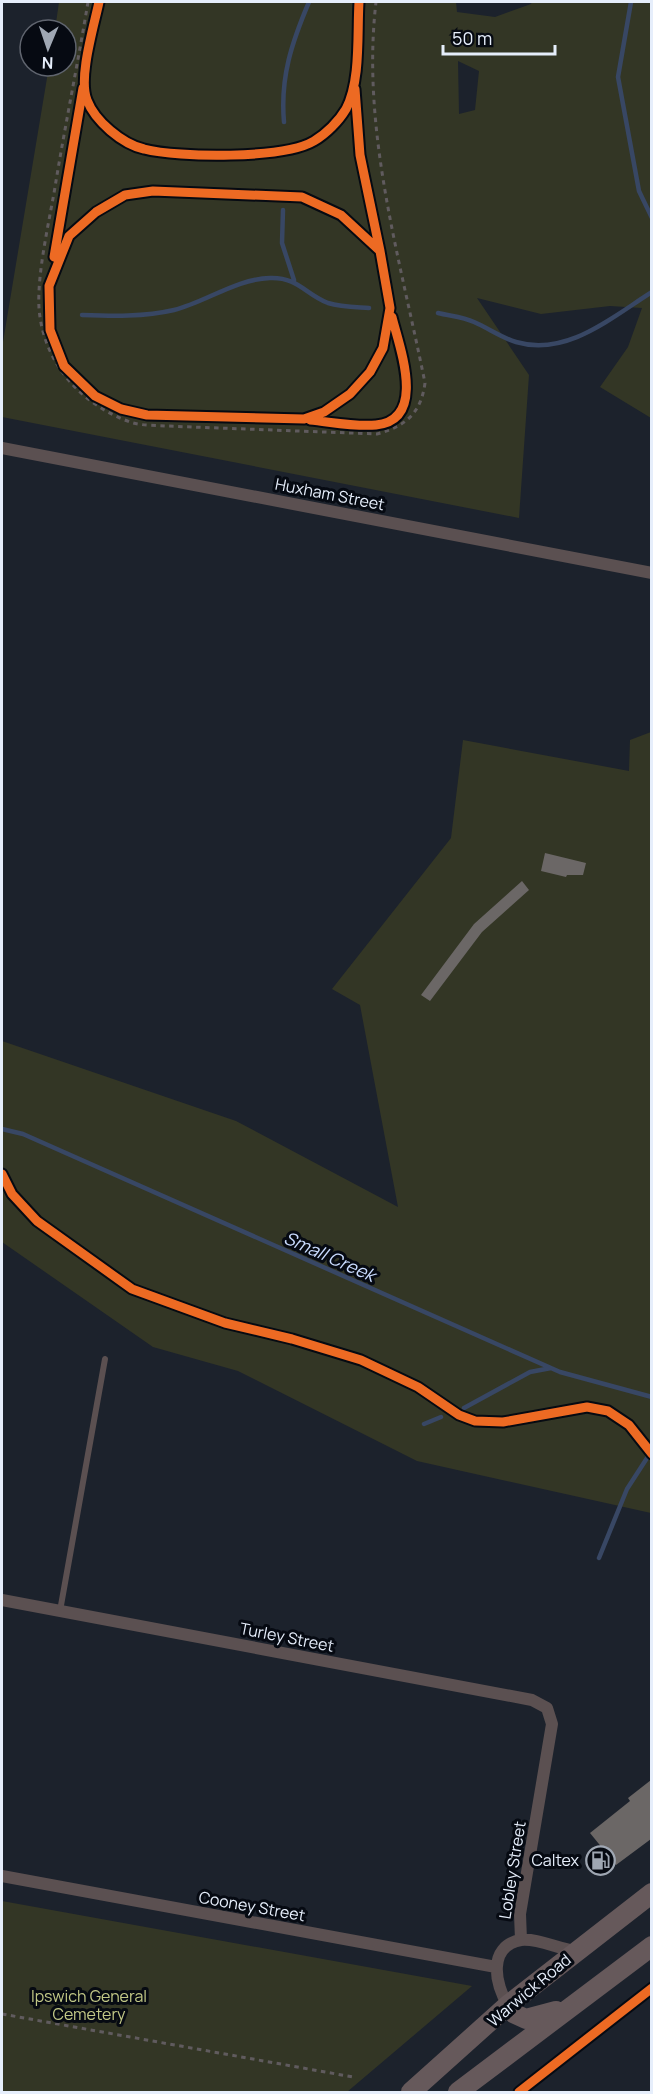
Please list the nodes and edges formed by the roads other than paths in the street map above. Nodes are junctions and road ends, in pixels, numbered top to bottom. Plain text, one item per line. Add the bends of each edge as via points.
1 (2, 448) edge
2 (651, 573) edge
3 (105, 1359) dead end
4 (2, 1600) edge
5 (60, 1611) junction
6 (552, 1724) joint
7 (2, 1876) edge
8 (651, 1893) edge
9 (521, 1940) junction
10 (651, 1946) edge
11 (576, 1951) junction
12 (496, 1967) junction
13 (508, 2006) junction
14 (572, 2007) junction
15 (411, 2092) edge
16 (458, 2092) edge

1 - 2 street, Huxham Street
3 - 5 lane
4 - 5 street, Turley Street
5 - 6 street, Turley Street via 532,1700 547,1708
6 - 9 street, Lobley Street via 520,1914
7 - 12 street, Cooney Street
8 - 11 main road, Warwick Road
9 - 11 street
9 - 12 street, Lobley Street via 503,1950
10 - 14 main road
11 - 13 main road, Warwick Road
12 - 13 street via 497,1982
13 - 14 main road via 526,2019
13 - 15 main road, Warwick Road
14 - 16 main road

